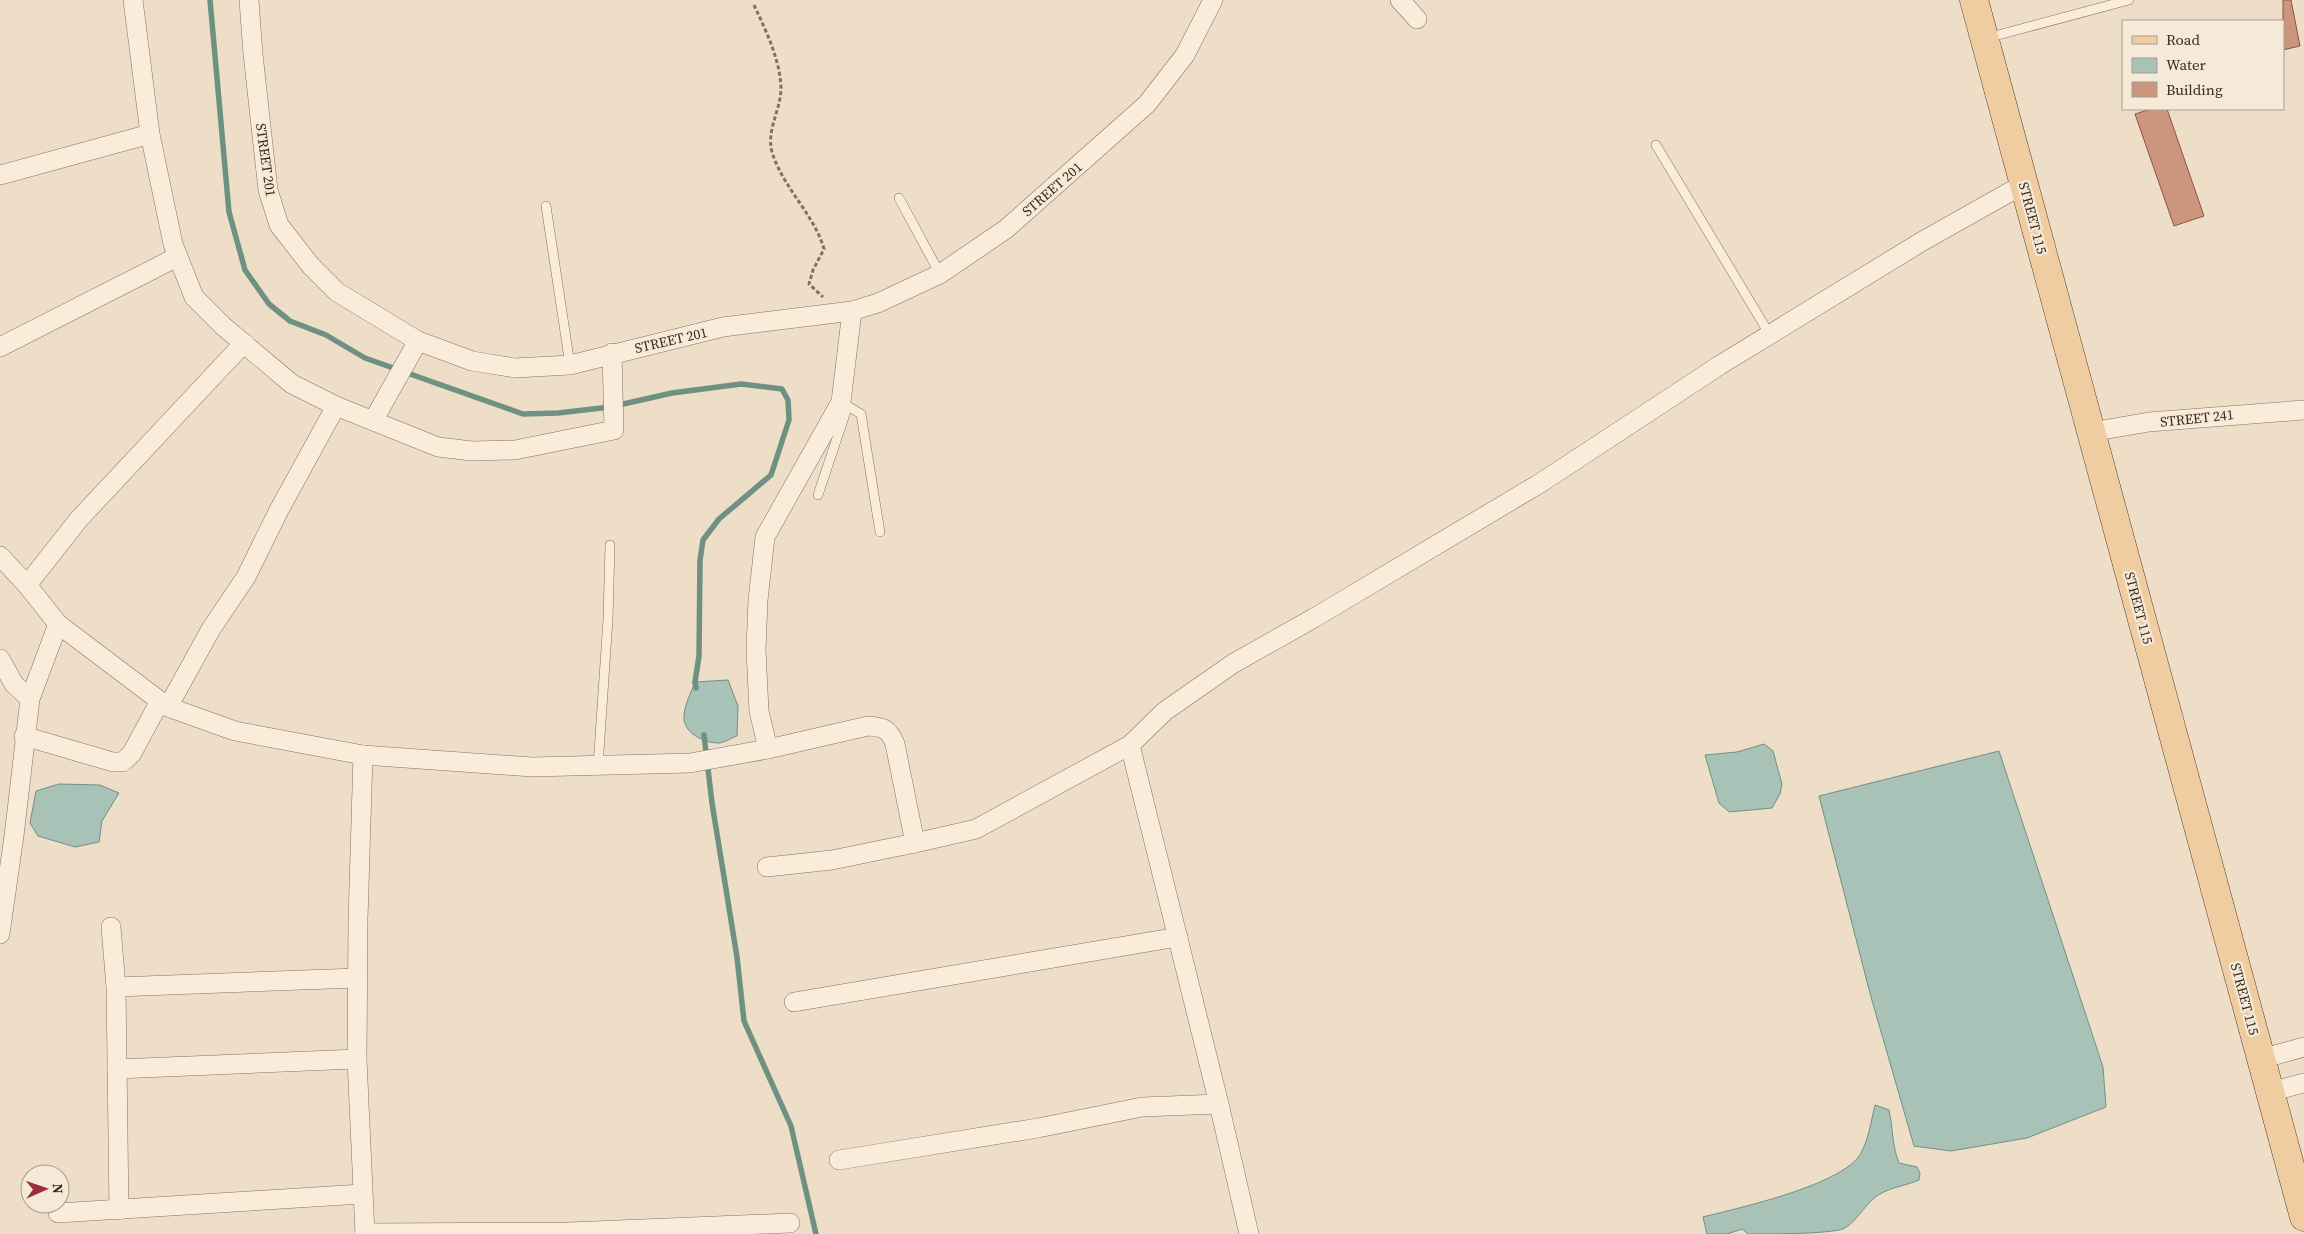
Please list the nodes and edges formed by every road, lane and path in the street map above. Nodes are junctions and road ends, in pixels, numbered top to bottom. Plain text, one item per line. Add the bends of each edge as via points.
1 (133, 0) edge
2 (249, 0) edge
3 (1213, 0) edge
4 (1400, 0) edge
5 (1974, 0) edge
6 (2129, 0) edge
7 (754, 5) dead end
8 (1417, 18) dead end
9 (1984, 39) junction
10 (150, 134) junction
11 (1656, 145) dead end
12 (0, 175) edge
13 (2024, 184) junction
14 (899, 198) dead end
15 (546, 206) dead end
16 (177, 257) junction
17 (940, 274) junction
18 (845, 312) junction
19 (1770, 334) junction
20 (418, 341) junction
21 (244, 343) junction
22 (0, 347) edge
23 (612, 353) junction
24 (570, 365) junction
25 (844, 404) junction
26 (336, 406) junction
27 (2304, 410) edge
28 (373, 421) junction
29 (2091, 432) junction
30 (818, 495) dead end
31 (880, 532) dead end
32 (610, 544) dead end
33 (0, 556) edge
34 (27, 584) junction
35 (58, 624) junction
36 (0, 659) edge
37 (7, 685) edge
38 (30, 699) junction
39 (164, 704) junction
40 (24, 736) junction
41 (1130, 744) junction
42 (768, 749) junction
43 (363, 755) junction
44 (598, 766) junction
45 (7, 835) edge
46 (915, 843) junction
47 (767, 867) dead end
48 (111, 927) dead end
49 (0, 934) edge
50 (1178, 937) junction
51 (357, 978) junction
52 (116, 988) junction
53 (794, 1002) dead end
54 (2304, 1047) edge
55 (357, 1059) junction
56 (2261, 1059) junction
57 (117, 1069) junction
58 (2304, 1083) edge
59 (2270, 1092) junction
60 (1220, 1104) junction
61 (838, 1160) dead end
62 (362, 1194) junction
63 (119, 1210) junction
64 (70, 1212) edge
65 (2304, 1217) edge
66 (790, 1223) dead end
67 (724, 1230) edge
68 (569, 1233) edge
69 (365, 1234) edge
70 (1249, 1234) edge

1 - 10 street
2 - 20 street, STREET 201 via 268,190 279,225 311,266 338,292
3 - 17 street, STREET 201 via 1185,55 1147,104 1006,229
4 - 8 street
5 - 9 main road, STREET 115
6 - 9 lane
7 - 18 path via 772,45 781,89 771,129 772,151 787,183 820,234 824,249 809,284
9 - 13 main road, STREET 115
10 - 12 street
10 - 16 street
11 - 19 lane
13 - 19 street
13 - 29 main road, STREET 115
14 - 17 lane
15 - 24 lane
16 - 21 street via 194,297
16 - 22 street
17 - 18 street, STREET 201 via 878,303
18 - 23 street, STREET 201 via 723,327
18 - 25 street
19 - 41 street via 1542,482 1234,664 1165,710
20 - 24 street, STREET 201 via 472,362 515,368
20 - 28 street
21 - 26 street via 292,384
21 - 34 street via 79,519
23 - 24 street, STREET 201
23 - 28 street via 614,430 515,450 472,451 438,447
25 - 30 lane
25 - 31 lane via 861,414 864,424
25 - 42 street via 765,537 756,650 759,711
26 - 28 street
26 - 39 street via 246,577
27 - 29 street, STREET 241 via 2149,422
29 - 56 main road, STREET 115
32 - 44 lane
33 - 34 street
34 - 35 street
35 - 38 street
35 - 39 street
36 - 37 street
37 - 38 street
38 - 40 street
39 - 40 street via 123,762 113,762
39 - 43 street via 235,730
40 - 45 street
41 - 46 street via 976,829
41 - 50 street
42 - 44 street via 695,762
42 - 46 street via 868,726 884,727 895,744
43 - 44 street via 532,767
43 - 51 street
45 - 49 street
46 - 47 street via 832,860
48 - 52 street
50 - 53 street
50 - 60 street
51 - 52 street
51 - 55 street
52 - 57 street
54 - 56 street
55 - 57 street
55 - 62 street
56 - 59 main road, STREET 115
57 - 63 street
58 - 59 street
59 - 65 main road, STREET 115
60 - 61 street via 1142,1107 1038,1128
60 - 70 street
62 - 63 street
62 - 69 street
63 - 64 street
66 - 67 street
67 - 68 street
68 - 69 street

